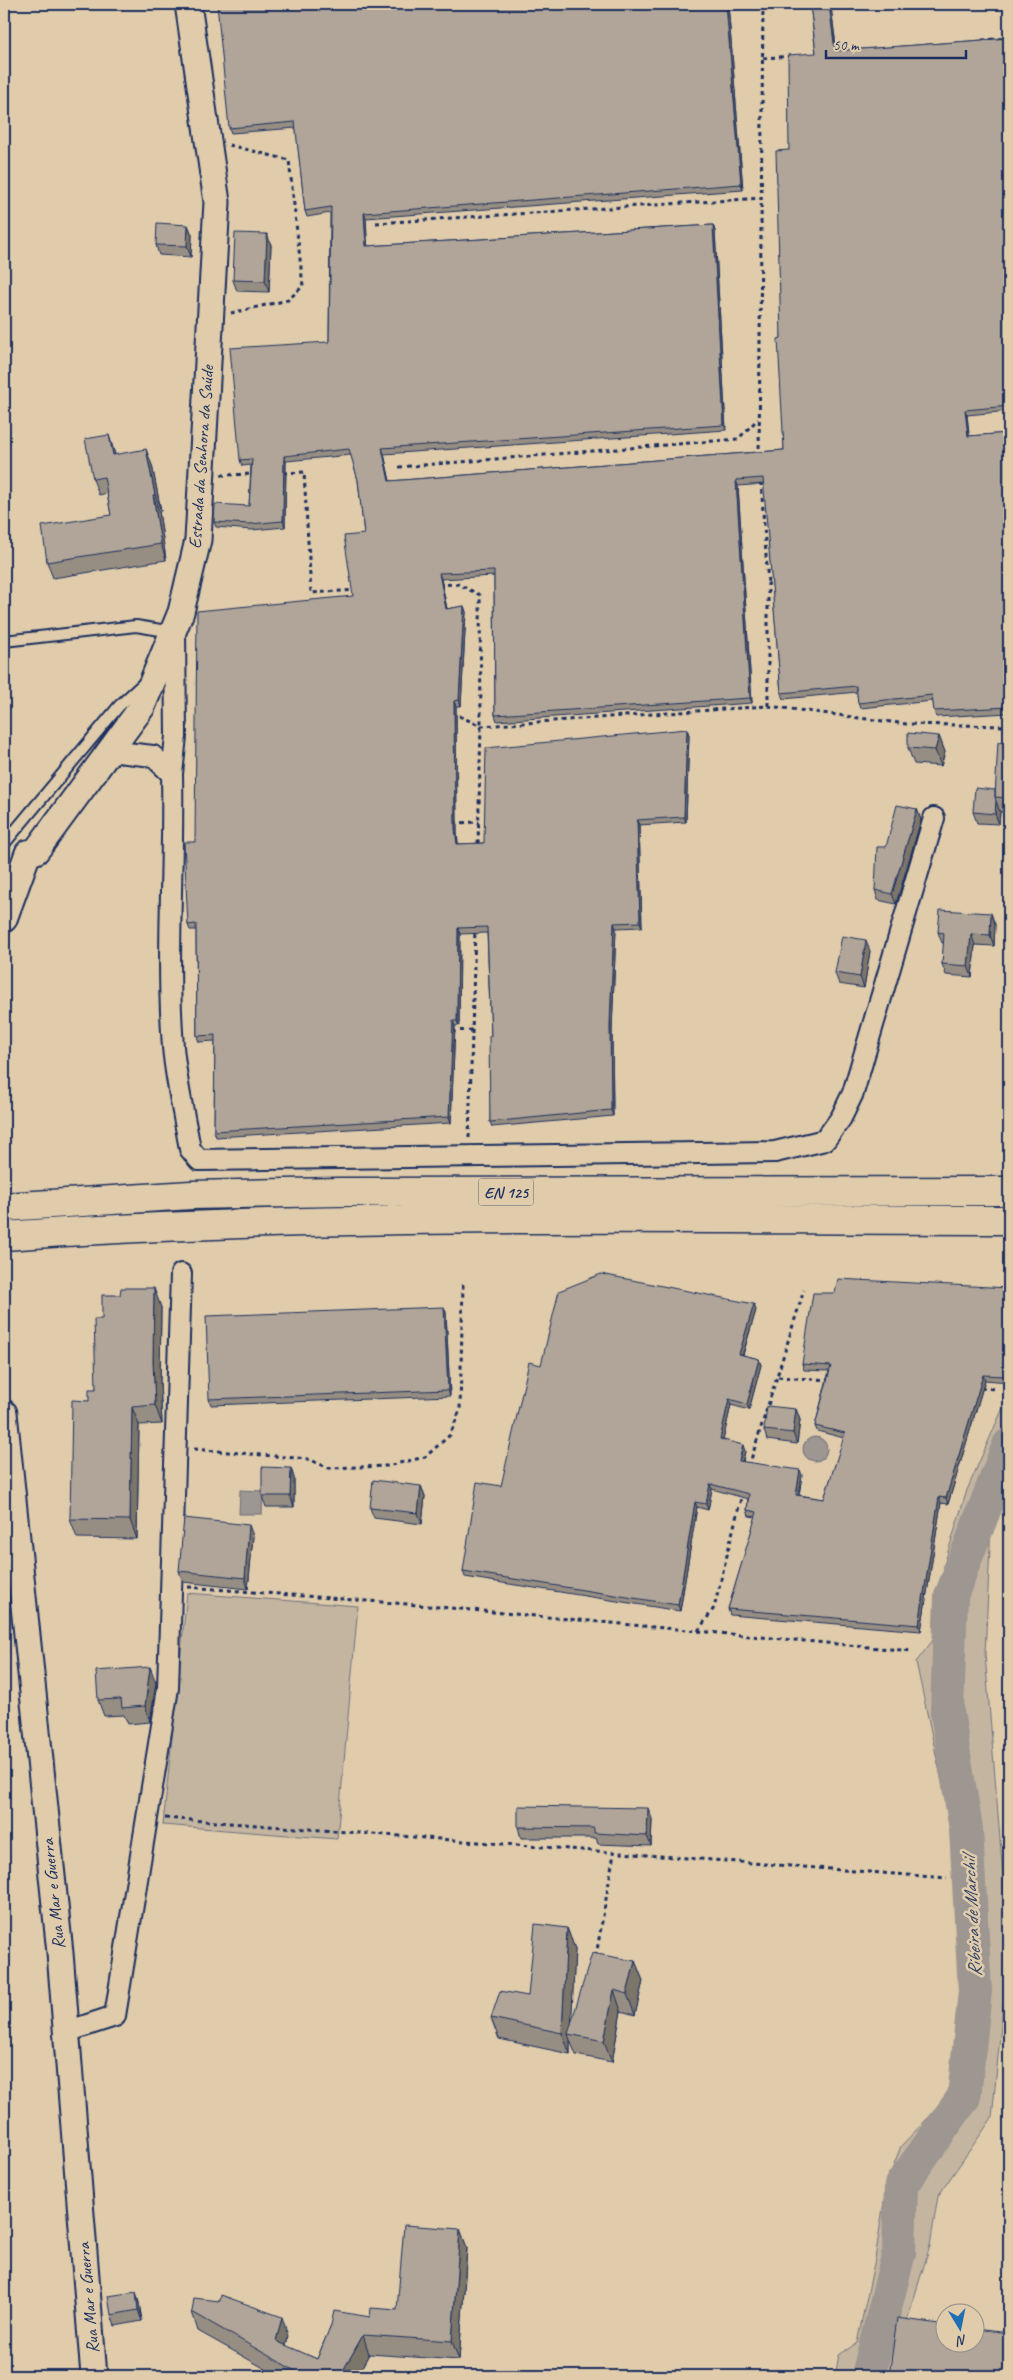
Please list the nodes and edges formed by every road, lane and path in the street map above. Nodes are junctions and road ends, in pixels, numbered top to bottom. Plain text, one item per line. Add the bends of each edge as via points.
1 (188, 4) edge
2 (763, 4) edge
3 (1009, 38) edge
4 (980, 40) edge
5 (792, 56) edge
6 (763, 58) junction
7 (226, 144) dead end
8 (762, 198) junction
9 (376, 223) dead end
10 (211, 317) junction
11 (758, 419) junction
12 (759, 458) edge
13 (399, 467) dead end
14 (276, 473) edge
15 (257, 474) edge
16 (202, 476) junction
17 (760, 477) edge
18 (777, 583) edge
19 (768, 584) junction
20 (438, 586) edge
21 (360, 590) edge
22 (174, 628) junction
23 (4, 641) edge
24 (156, 671) junction
25 (768, 706) junction
26 (450, 717) edge
27 (482, 726) junction
28 (1009, 726) edge
29 (109, 751) junction
30 (172, 774) junction
31 (934, 818) dead end
32 (478, 822) junction
33 (449, 824) edge
34 (4, 844) edge
35 (478, 849) edge
36 (4, 919) edge
37 (475, 922) edge
38 (472, 1030) junction
39 (443, 1032) edge
40 (468, 1156) junction
41 (1009, 1191) edge
42 (4, 1207) edge
43 (1009, 1220) edge
44 (4, 1236) edge
45 (182, 1274) dead end
46 (463, 1284) dead end
47 (804, 1290) dead end
48 (778, 1377) junction
49 (838, 1380) edge
50 (976, 1388) edge
51 (996, 1389) dead end
52 (4, 1413) edge
53 (176, 1448) junction
54 (747, 1473) edge
55 (743, 1491) edge
56 (172, 1586) junction
57 (698, 1630) junction
58 (912, 1651) dead end
59 (147, 1817) junction
60 (614, 1853) junction
61 (947, 1878) dead end
62 (596, 1957) edge
63 (66, 2032) junction
64 (94, 2376) edge

1 - 10 street, Estrada da Senhora da Saúde via 218,202
2 - 6 path
3 - 4 path
5 - 6 path
6 - 8 path
7 - 10 path via 288,160 302,286 288,300
8 - 9 path
8 - 11 path
10 - 16 street, Estrada da Senhora da Saúde
11 - 12 path
11 - 13 path via 738,440
14 - 21 path via 304,472 310,593
15 - 16 path
16 - 22 street, Estrada da Senhora da Saúde via 198,540 181,612
17 - 19 path
18 - 19 path
19 - 25 path
20 - 27 path via 458,584 480,595
22 - 23 lane via 136,626
22 - 24 street, Estrada da Senhora da Saúde
22 - 30 street via 176,736
24 - 29 street, Estrada da Senhora da Saúde via 142,707
24 - 34 lane via 119,706
25 - 27 path
25 - 28 path via 906,724
26 - 27 path via 459,716
27 - 32 path
29 - 30 street via 153,756
29 - 36 street, Estrada da Senhora da Saúde via 36,851 28,853
30 - 40 street via 174,846 170,972 173,1049 190,1149 199,1160
31 - 40 street via 852,1093 841,1118 825,1140 775,1152
32 - 33 path
32 - 35 path
37 - 38 path
38 - 39 path
38 - 40 path
41 - 42 main road, EN 125 via 338,1192 191,1195
43 - 44 main road, EN 125 via 417,1220 102,1229
45 - 53 street
46 - 53 path via 460,1410 450,1434 425,1457 387,1466 329,1468 308,1458
47 - 48 path
48 - 49 path
48 - 54 path
50 - 51 path
52 - 63 street, Rua Mar e Guerra
53 - 56 street
55 - 57 path via 714,1608
56 - 57 path
56 - 59 street via 168,1688
57 - 58 path
59 - 60 path
59 - 63 street via 115,2016
60 - 61 path
60 - 62 path
63 - 64 street, Rua Mar e Guerra

